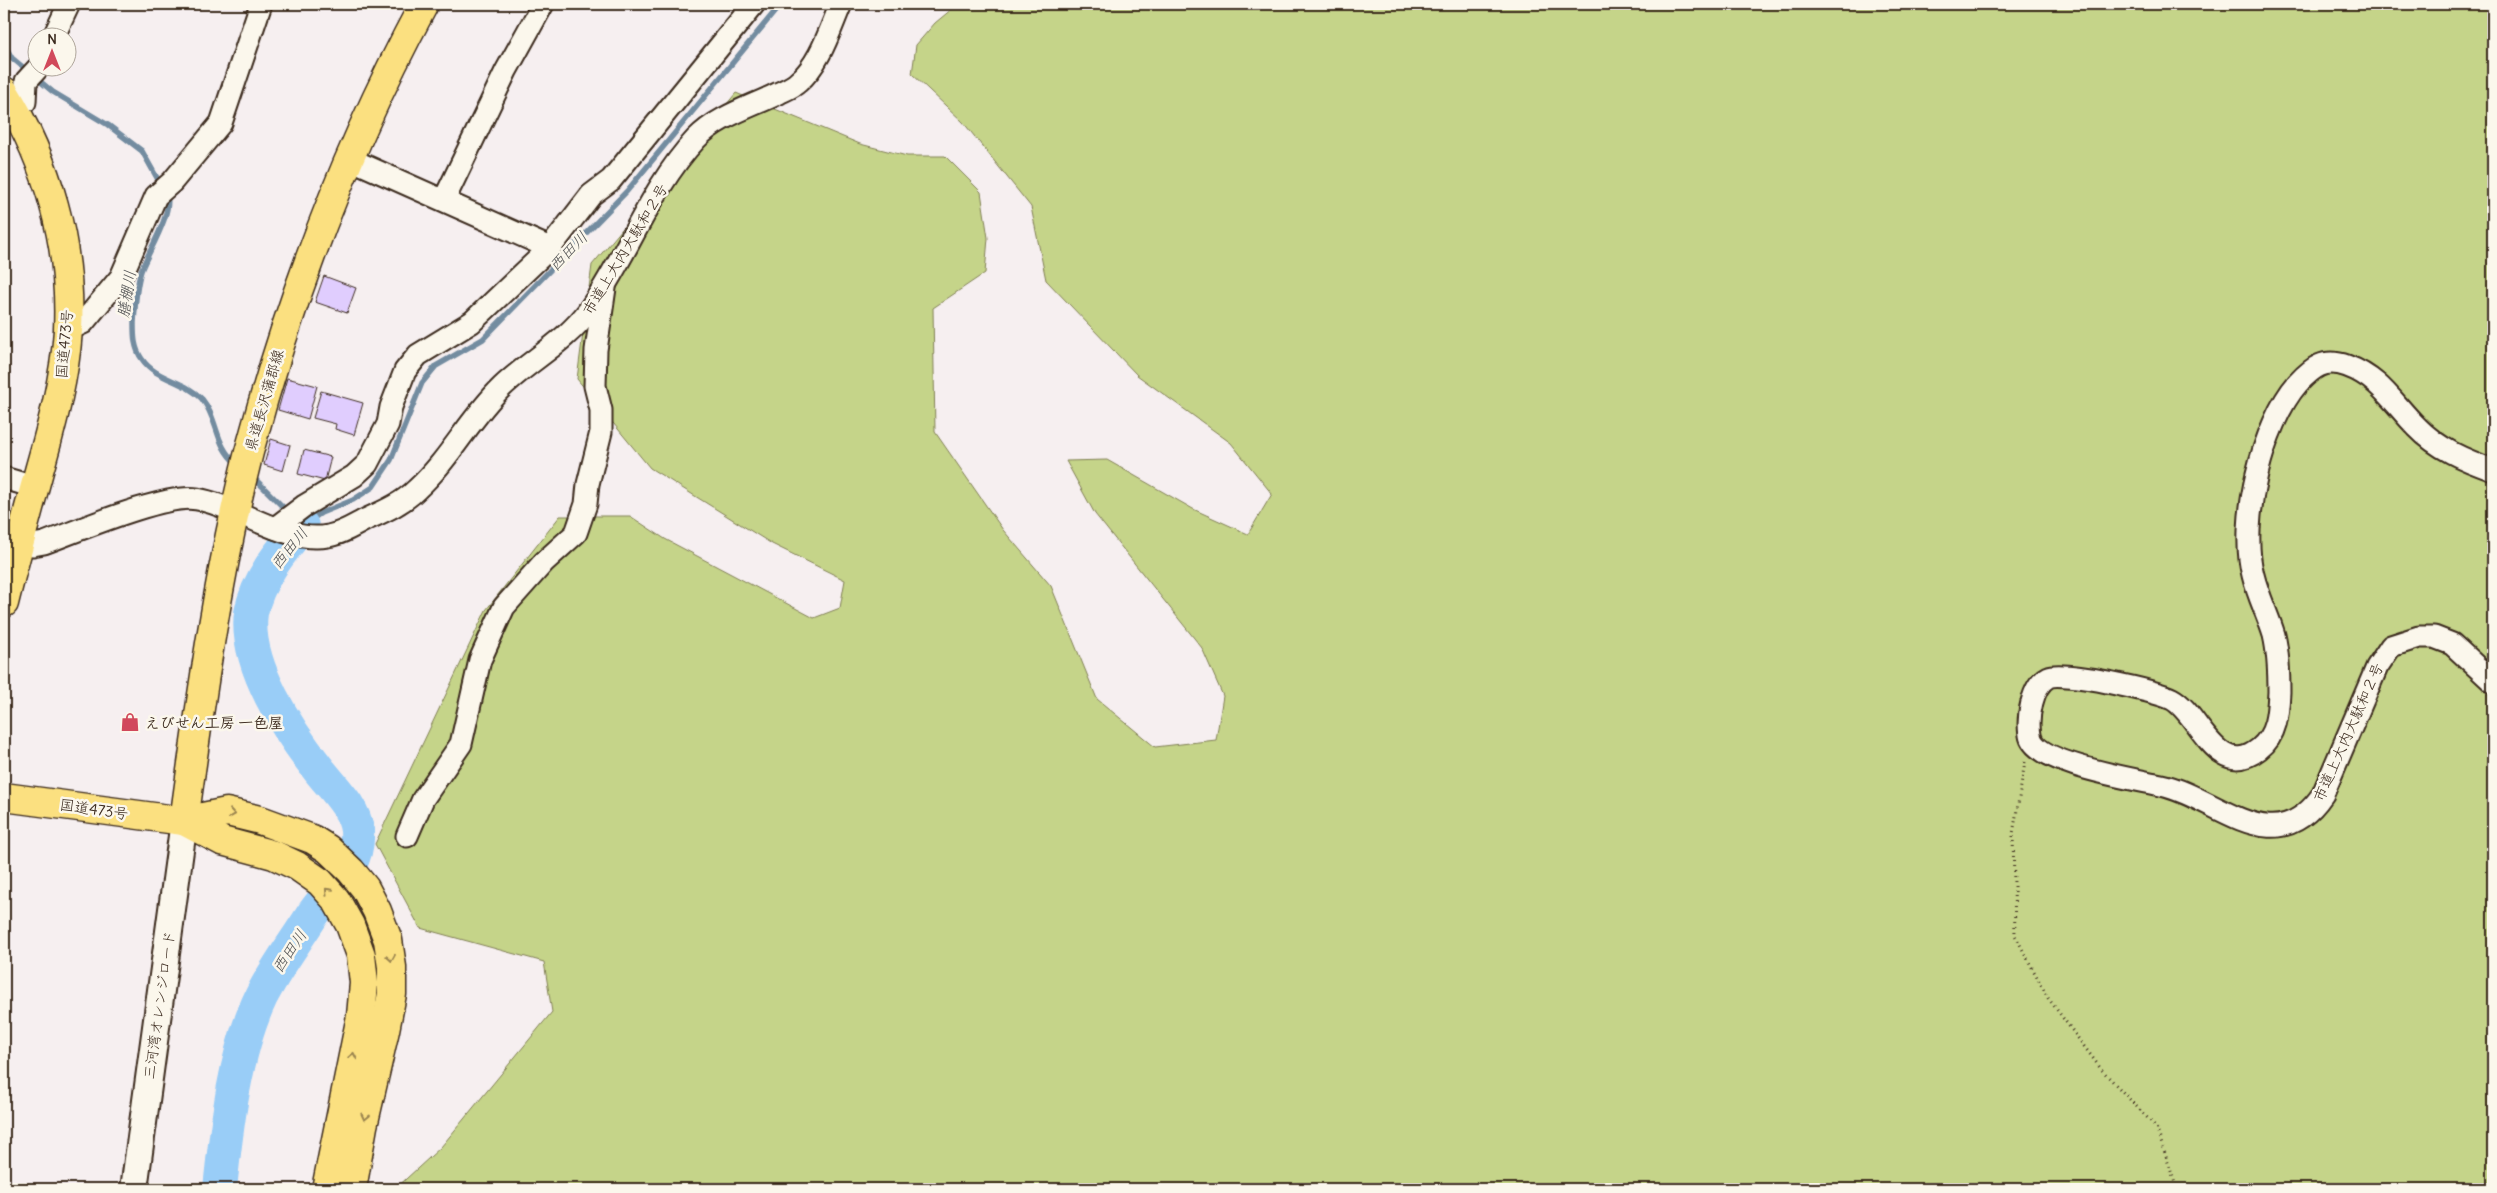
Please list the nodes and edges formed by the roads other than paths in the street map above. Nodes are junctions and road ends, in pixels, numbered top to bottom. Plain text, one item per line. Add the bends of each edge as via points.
1 (70, 4) edge
2 (261, 4) edge
3 (424, 4) edge
4 (543, 4) edge
5 (754, 4) edge
6 (841, 4) edge
7 (58, 28) edge
8 (21, 87) edge
9 (350, 159) junction
10 (444, 200) junction
11 (550, 248) junction
12 (605, 287) junction
13 (68, 330) junction
14 (2493, 470) edge
15 (4, 478) edge
16 (34, 487) junction
17 (235, 512) junction
18 (285, 522) junction
19 (19, 542) junction
20 (4, 603) edge
21 (2493, 682) edge
22 (4, 796) edge
23 (184, 821) junction
24 (407, 836) dead end
25 (134, 1189) edge
26 (326, 1189) edge
27 (352, 1189) edge

1 - 7 street
2 - 13 street via 221,123 172,182 156,196 121,277 83,323
3 - 9 main road, 県道長沢蒲郡線 via 385,79
4 - 10 street via 506,71
5 - 11 street via 611,180 591,195
6 - 12 street, 市道上大内大駄和２号 via 816,58 797,83 716,122 698,136 683,154 616,263
8 - 13 main road, 国道473号 via 64,255
9 - 10 street
9 - 17 main road, 県道長沢蒲郡線 via 282,337
10 - 11 street
11 - 18 street via 472,322 418,355 405,371 388,424 367,464
12 - 18 street, 市道上大内大駄和２号 via 572,332 499,390 415,492 329,536 310,537
12 - 24 street via 596,350 595,386 601,410 601,432 586,504 576,533 504,606 480,660 461,744 423,799
13 - 16 main road, 国道473号 via 55,409
14 - 21 street, 市道上大内大駄和２号 via 2466,461 2442,447 2419,429 2371,377 2345,365 2329,362 2313,367 2291,392 2267,436 2252,498 2250,556 2253,575 2275,638 2279,686 2276,724 2270,737 2248,756 2223,754 2175,700 2154,692 2067,674 2048,677 2038,687 2032,703 2030,734 2040,751 2079,766 2169,787 2246,823 2282,826 2297,822 2312,810 2323,794 2377,667 2390,646 2419,637 2434,637 2452,644
15 - 16 street
16 - 19 main road, 国道473号
17 - 18 street, 市道上大内大駄和２号
17 - 19 street, 市道上大内大駄和２号 via 194,498 170,500 44,543
17 - 23 main road, 県道長沢蒲郡線 via 203,688
19 - 20 main road, 国道473号
22 - 23 main road, 国道473号
23 - 25 street, 三河湾オレンジロード
26 -> 23 main road via 364,991 361,955 350,925 336,900 320,882 297,866 274,855 222,842
23 -> 27 main road via 227,812 290,829 312,839 351,871 377,911 388,940 392,994

